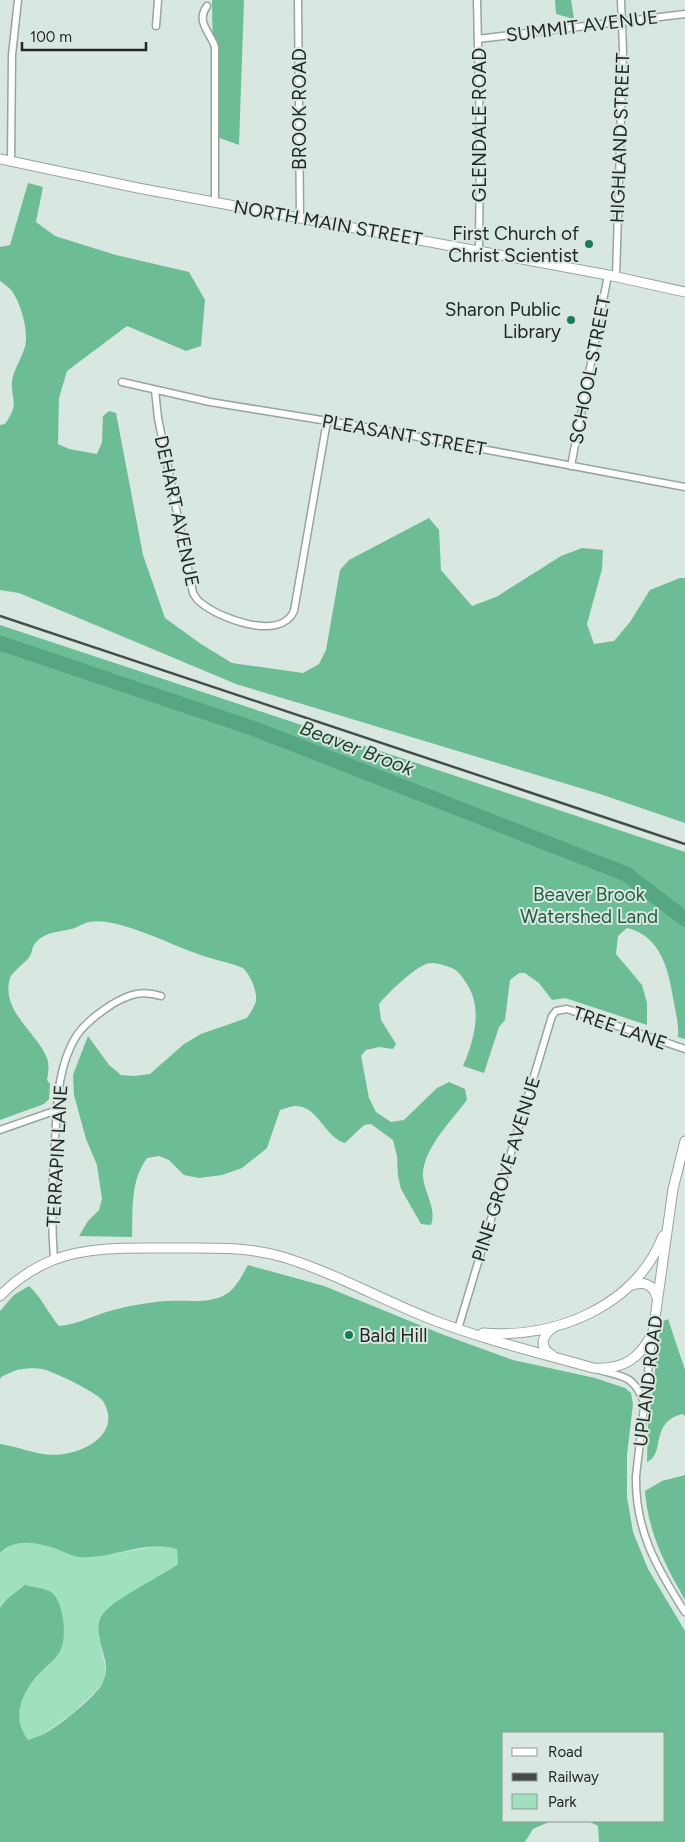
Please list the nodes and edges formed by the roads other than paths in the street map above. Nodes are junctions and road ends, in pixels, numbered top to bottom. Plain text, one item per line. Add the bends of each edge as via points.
1 (18, 0) edge
2 (158, 0) edge
3 (298, 0) edge
4 (477, 0) edge
5 (620, 0) edge
6 (207, 6) dead end
7 (685, 14) edge
8 (623, 21) junction
9 (156, 26) dead end
10 (478, 39) junction
11 (0, 159) edge
12 (11, 162) junction
13 (215, 202) junction
14 (300, 218) junction
15 (479, 251) junction
16 (612, 276) junction
17 (685, 292) edge
18 (122, 382) dead end
19 (155, 390) junction
20 (327, 421) junction
21 (571, 466) junction
22 (685, 487) edge
23 (162, 996) dead end
24 (556, 1011) joint
25 (685, 1049) edge
26 (57, 1110) junction
27 (0, 1130) edge
28 (685, 1141) edge
29 (668, 1222) junction
30 (54, 1260) junction
31 (629, 1286) junction
32 (0, 1296) edge
33 (658, 1300) junction
34 (556, 1326) junction
35 (458, 1329) junction
36 (653, 1332) junction
37 (556, 1358) junction
38 (593, 1368) junction
39 (644, 1401) junction
40 (685, 1612) edge

1 - 12 street via 12,55
2 - 9 street
3 - 14 street, BROOK ROAD
4 - 10 street, GLENDALE ROAD
5 - 8 street, HIGHLAND STREET
6 - 13 street via 203,16 204,28 215,48
7 - 8 street, SUMMIT AVENUE
8 - 10 street, SUMMIT AVENUE
8 - 16 street, HIGHLAND STREET
10 - 15 street, GLENDALE ROAD
11 - 12 main road, NORTH MAIN STREET
12 - 13 main road, NORTH MAIN STREET
13 - 14 main road, NORTH MAIN STREET
14 - 15 main road, NORTH MAIN STREET
15 - 16 main road, NORTH MAIN STREET
16 - 17 main road, NORTH MAIN STREET
16 - 21 street, SCHOOL STREET
18 - 19 street, PLEASANT STREET
19 - 20 street, PLEASANT STREET
19 - 20 street, DEHART AVENUE via 192,593 201,603 226,616 263,627 281,624 294,612
20 - 21 street, PLEASANT STREET
21 - 22 street, PLEASANT STREET
23 - 26 street, TERRAPIN LANE via 142,992 132,994 88,1022 77,1034 64,1066
24 - 25 street, TREE LANE via 567,1009
24 - 35 street, PINE GROVE AVENUE
26 - 27 street
26 - 30 street, TERRAPIN LANE via 52,1180
28 - 29 main road, UPLAND ROAD
29 - 31 main road via 650,1261
29 - 33 main road, UPLAND ROAD
30 - 32 main road via 18,1280
30 - 35 main road via 85,1252 119,1249 222,1248 262,1252 318,1269
31 - 33 main road via 647,1284 653,1287
31 - 34 main road via 601,1307
33 - 36 main road, UPLAND ROAD
34 - 35 main road via 506,1334
34 - 37 main road via 548,1331 542,1342 548,1353
35 - 37 main road
36 - 38 main road via 640,1352 629,1361 615,1368
36 - 39 street, UPLAND ROAD
37 - 38 main road
38 - 39 street via 632,1381
39 - 40 street, UPLAND ROAD via 636,1476 638,1513 649,1549

